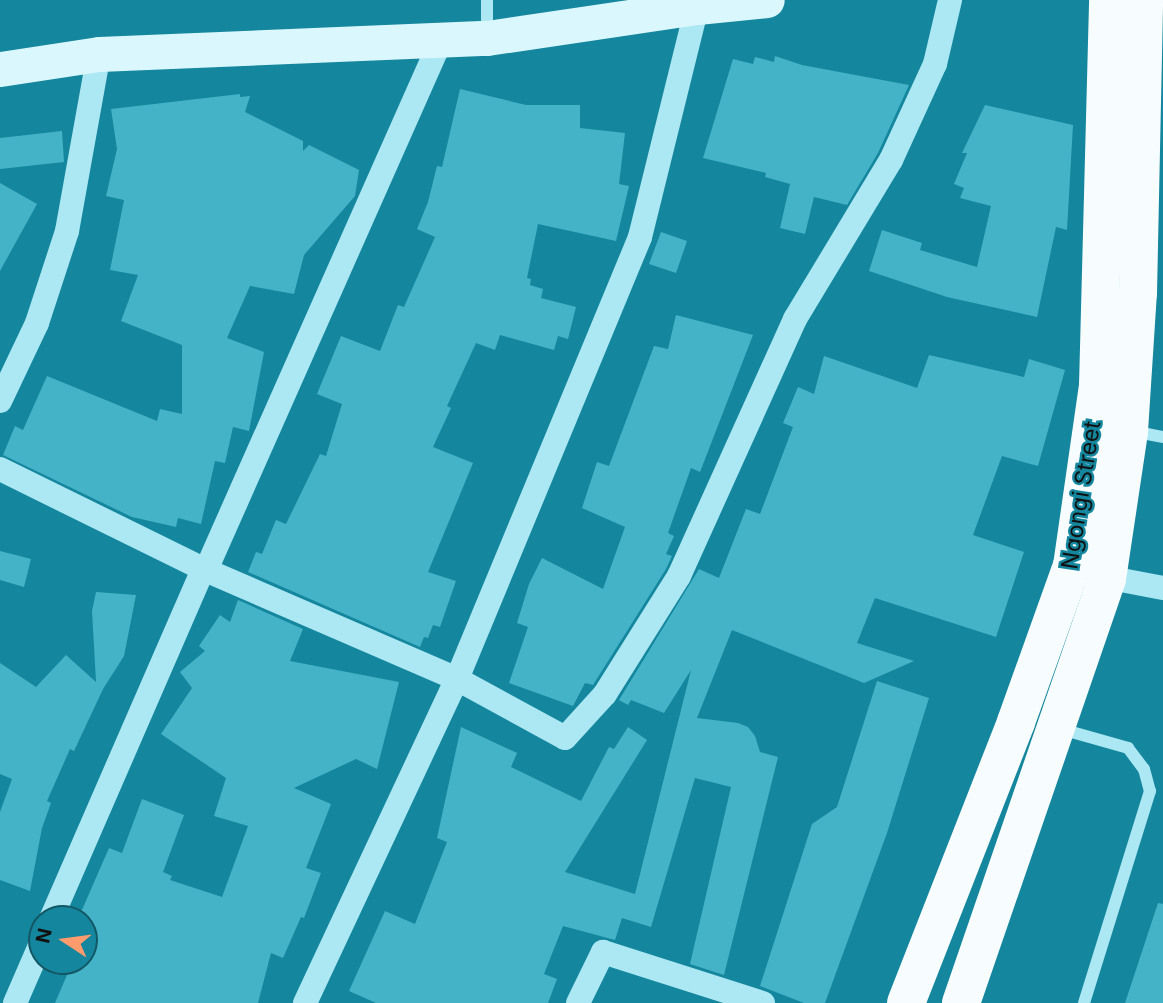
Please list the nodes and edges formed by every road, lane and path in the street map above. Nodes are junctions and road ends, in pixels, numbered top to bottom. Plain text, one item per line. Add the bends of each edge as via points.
1 (487, 0) edge
2 (766, 0) edge
3 (950, 0) edge
4 (1108, 0) edge
5 (1144, 0) edge
6 (697, 7) junction
7 (487, 38) junction
8 (441, 40) junction
9 (99, 54) junction
10 (0, 69) edge
11 (0, 401) edge
12 (1146, 434) edge
13 (0, 469) edge
14 (1072, 566) junction
15 (203, 569) junction
16 (1107, 579) junction
17 (1163, 588) edge
18 (457, 679) junction
19 (1057, 728) junction
20 (57, 905) edge
21 (28, 973) edge
22 (15, 1003) edge
23 (305, 1003) edge
24 (578, 1003) edge
25 (763, 1003) edge
26 (906, 1003) edge
27 (961, 1003) edge
28 (1084, 1003) edge

1 - 7 lane
2 - 6 street
3 - 18 street via 935,65 891,160 795,319 679,576 605,694 565,738
4 - 14 main road, Ngongi Street via 1098,386
5 - 12 main road, Ngongi Street via 1138,293
6 - 7 street
6 - 18 street via 639,237
7 - 8 street
8 - 9 street
8 - 15 street
9 - 10 street
9 - 11 street via 67,231 37,323
12 - 16 main road, Ngongi Street
13 - 15 street
14 - 16 street
14 - 26 main road, Ngongi Street
15 - 18 street
15 - 20 street
16 - 17 street
16 - 19 main road, Ngongi Street
18 - 23 street
19 - 27 main road, Ngongi Street
19 - 28 lane via 1128,748 1144,769 1150,791
21 - 22 street
24 - 25 street via 603,952

